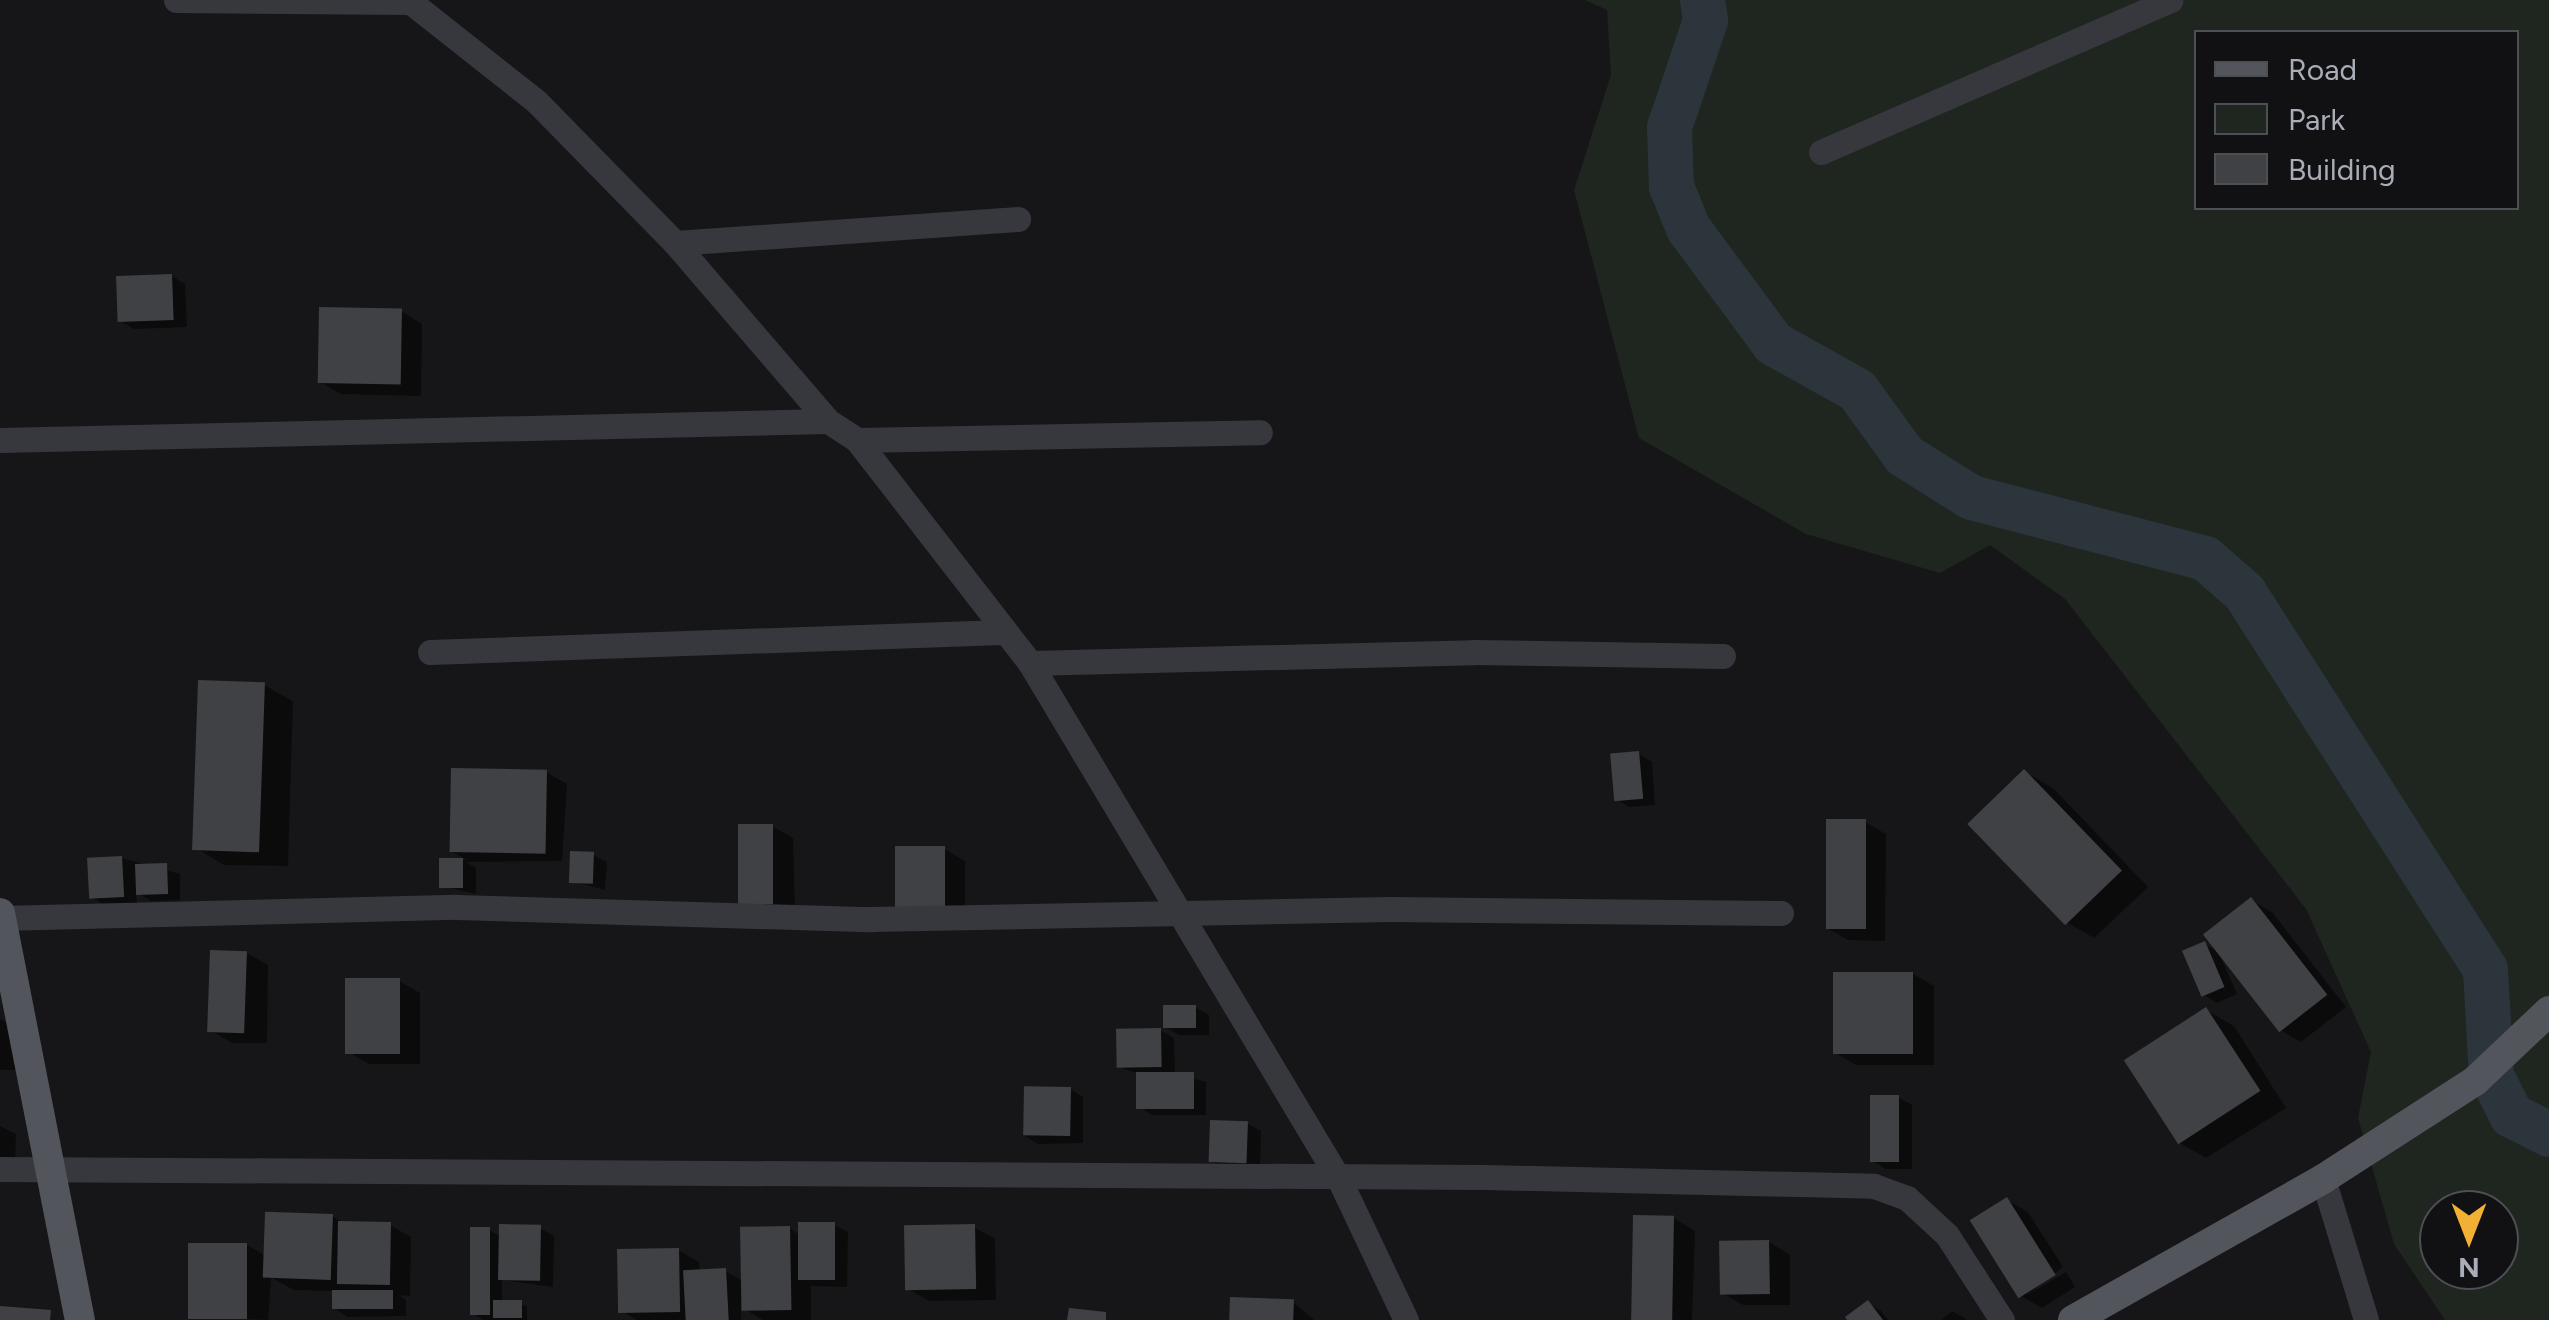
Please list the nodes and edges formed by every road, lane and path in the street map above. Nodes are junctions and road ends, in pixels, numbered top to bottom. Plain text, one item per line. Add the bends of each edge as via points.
1 (176, 0) edge
2 (2170, 0) edge
3 (409, 1) edge
4 (1821, 152) dead end
5 (1018, 219) dead end
6 (676, 242) junction
7 (828, 421) junction
8 (1260, 432) dead end
9 (0, 440) edge
10 (857, 440) junction
11 (1003, 632) junction
12 (430, 652) dead end
13 (1724, 656) dead end
14 (1030, 663) junction
15 (1182, 913) junction
16 (1782, 913) dead end
17 (1, 916) edge
18 (2540, 1018) edge
19 (44, 1167) junction
20 (0, 1169) edge
21 (2323, 1179) junction
22 (1340, 1181) junction
23 (2083, 1318) edge
24 (80, 1320) edge
25 (1406, 1320) edge
26 (2002, 1320) edge
27 (2366, 1320) edge

1 - 3 street
2 - 4 street
3 - 6 street via 537,102
5 - 6 street
6 - 7 street
7 - 9 street
7 - 10 street
8 - 10 street
10 - 11 street
11 - 12 street
11 - 14 street
13 - 14 street via 1474,652
14 - 15 street
15 - 16 street
15 - 17 street via 870,919 456,907
15 - 22 street
17 - 19 main road
18 - 21 main road via 2475,1081
19 - 20 street
19 - 22 street
19 - 24 main road
21 - 23 main road
21 - 27 street
22 - 25 street
22 - 26 street via 1486,1177 1874,1186 1907,1198 1946,1236

